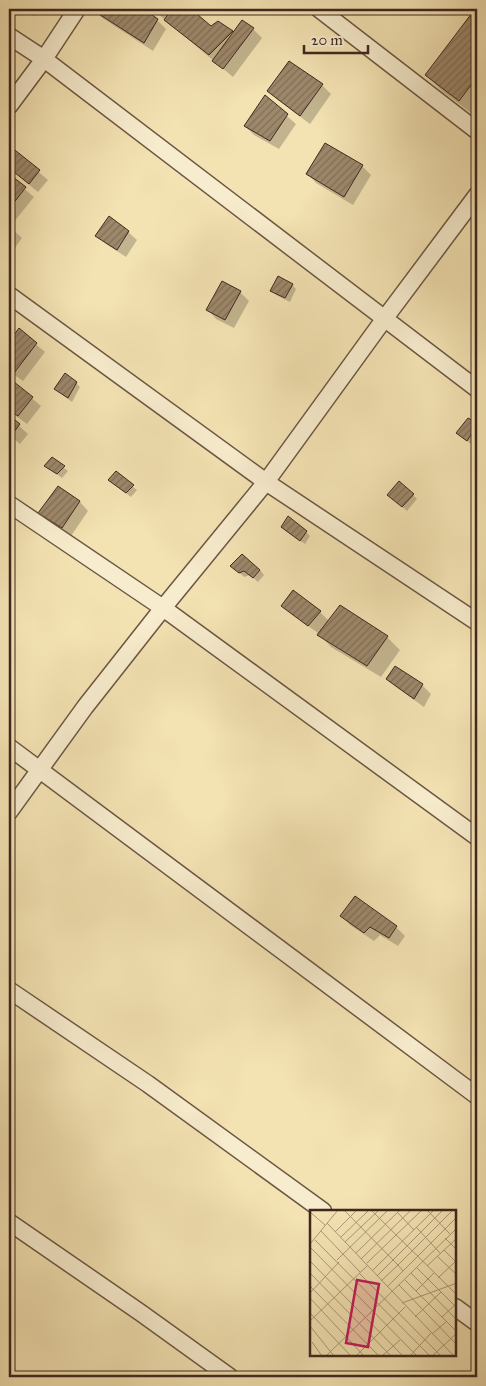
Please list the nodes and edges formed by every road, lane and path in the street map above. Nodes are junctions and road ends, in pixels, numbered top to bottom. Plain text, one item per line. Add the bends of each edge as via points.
1 (77, 9) edge
2 (319, 9) edge
3 (9, 36) edge
4 (44, 59) junction
5 (9, 106) edge
6 (477, 131) edge
7 (477, 196) edge
8 (9, 295) edge
9 (385, 318) junction
10 (477, 389) edge
11 (266, 482) junction
12 (9, 504) edge
13 (163, 608) junction
14 (477, 622) edge
15 (9, 747) edge
16 (40, 769) junction
17 (9, 812) edge
18 (477, 837) edge
19 (9, 990) edge
20 (477, 1096) edge
21 (322, 1210) edge
22 (9, 1222) edge
23 (456, 1308) edge
24 (477, 1323) edge
25 (230, 1377) edge

1 - 4 street
2 - 6 street
3 - 4 street
4 - 5 street
4 - 9 street
7 - 9 street
8 - 11 street
9 - 10 street
9 - 11 street
11 - 13 street
11 - 14 street
12 - 13 street
13 - 16 street
13 - 18 street
15 - 16 street
16 - 17 street
16 - 20 street
19 - 21 street via 148,1084
22 - 25 street
23 - 24 street

